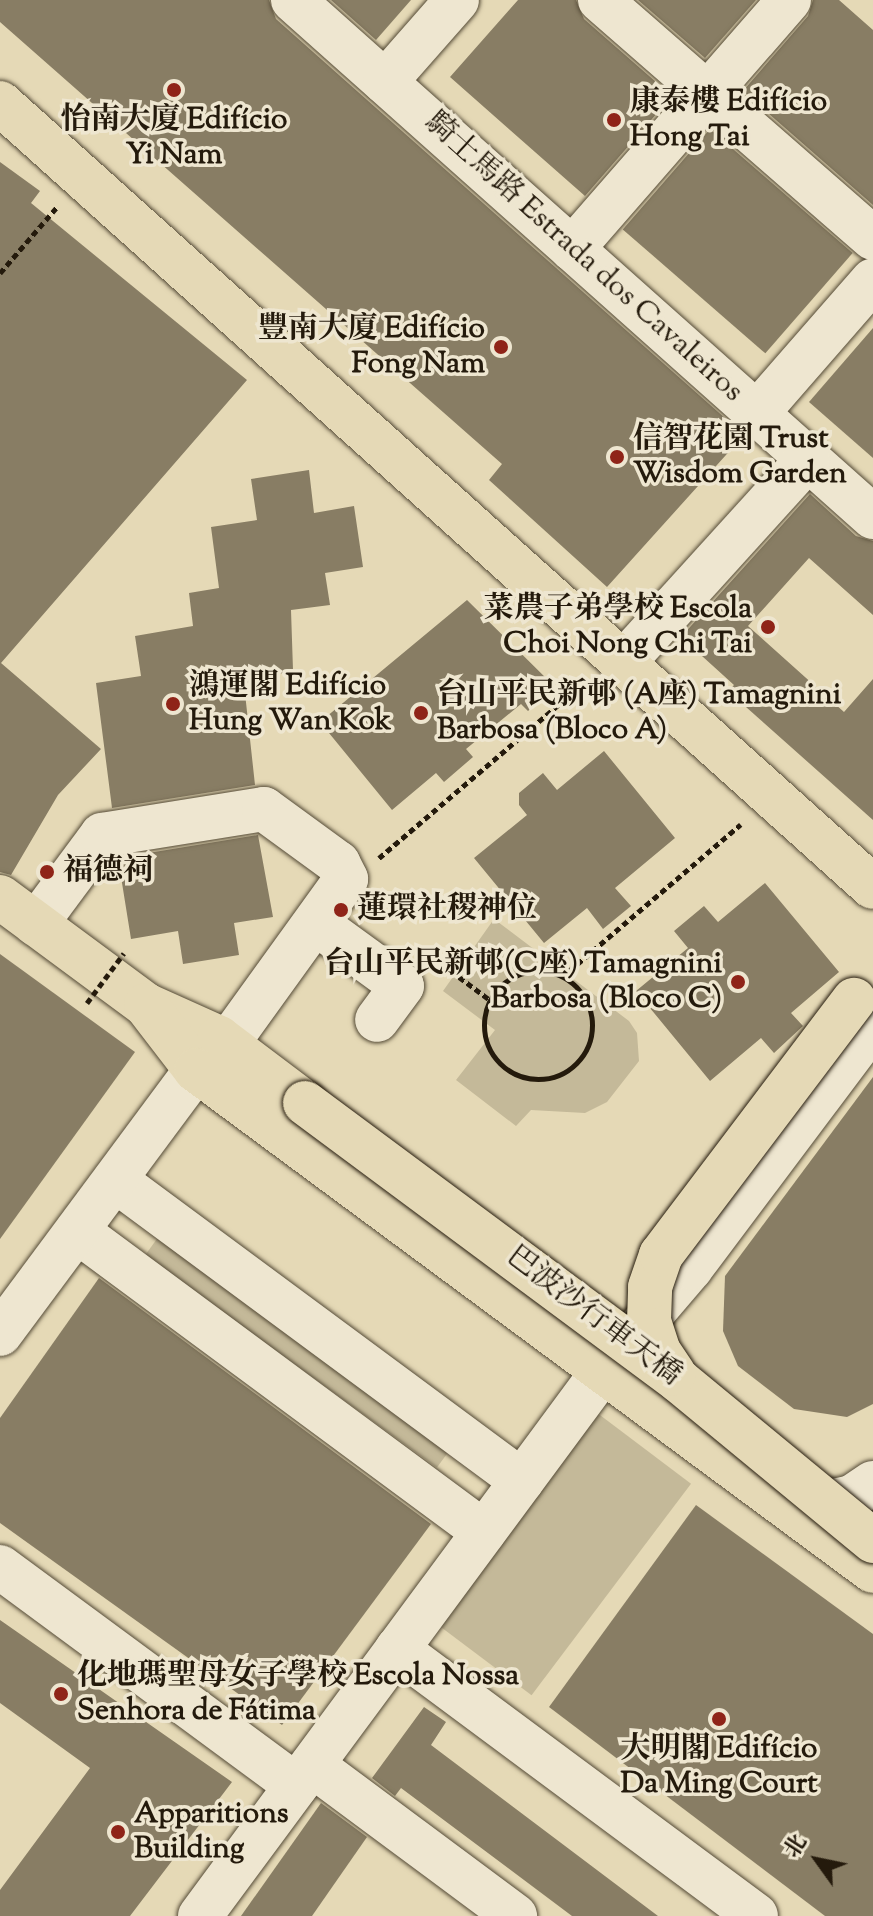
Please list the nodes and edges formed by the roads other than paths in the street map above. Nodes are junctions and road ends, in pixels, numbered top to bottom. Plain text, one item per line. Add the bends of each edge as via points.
1 (293, 0) edge
2 (457, 0) edge
3 (600, 0) edge
4 (789, 0) edge
5 (385, 82) junction
6 (707, 94) junction
7 (0, 103) edge
8 (873, 238) edge
9 (572, 249) junction
10 (873, 280) edge
11 (757, 413) junction
12 (808, 459) junction
13 (873, 517) edge
14 (619, 659) junction
15 (873, 887) edge
16 (0, 897) edge
17 (329, 907) junction
18 (36, 924) junction
19 (867, 1004) edge
20 (377, 1020) dead end
21 (212, 1057) junction
22 (115, 1180) junction
23 (77, 1231) junction
24 (0, 1334) edge
25 (603, 1371) junction
26 (678, 1380) junction
27 (522, 1481) junction
28 (873, 1483) edge
29 (779, 1501) junction
30 (484, 1532) junction
31 (873, 1541) edge
32 (0, 1567) edge
33 (873, 1571) edge
34 (397, 1649) junction
35 (304, 1775) junction
36 (200, 1916) edge
37 (515, 1916) edge
38 (756, 1916) edge

1 - 5 street, 騎士馬路 Estrada dos Cavaleiros
2 - 5 street
3 - 6 street
4 - 6 street
5 - 9 street, 騎士馬路 Estrada dos Cavaleiros
6 - 8 street
6 - 9 street
7 - 14 main road
9 - 11 street, 騎士馬路 Estrada dos Cavaleiros
10 - 11 street
11 - 12 street, 騎士馬路 Estrada dos Cavaleiros
12 - 13 street, 騎士馬路 Estrada dos Cavaleiros
12 - 14 street
14 - 15 main road
16 - 18 main road
17 - 18 street via 346,879 342,867 264,809 102,835
17 - 20 street via 402,986
17 - 21 street
18 - 21 main road
19 - 25 street via 691,1268
19 - 26 main road, bridge via 661,1255 650,1287 649,1321 659,1352
21 - 22 street
21 - 25 main road
21 - 26 main road, 巴波沙行車天橋, bridge via 305,1103
22 - 23 street
22 - 27 street
23 - 24 street
23 - 30 street
25 - 27 street
25 - 29 main road
26 - 31 main road, 巴波沙行車天橋, bridge
27 - 30 street
28 - 29 street via 852,1497 815,1505
29 - 33 main road
30 - 34 street
32 - 35 street
34 - 35 street
34 - 38 street
35 - 36 street
35 - 37 street

